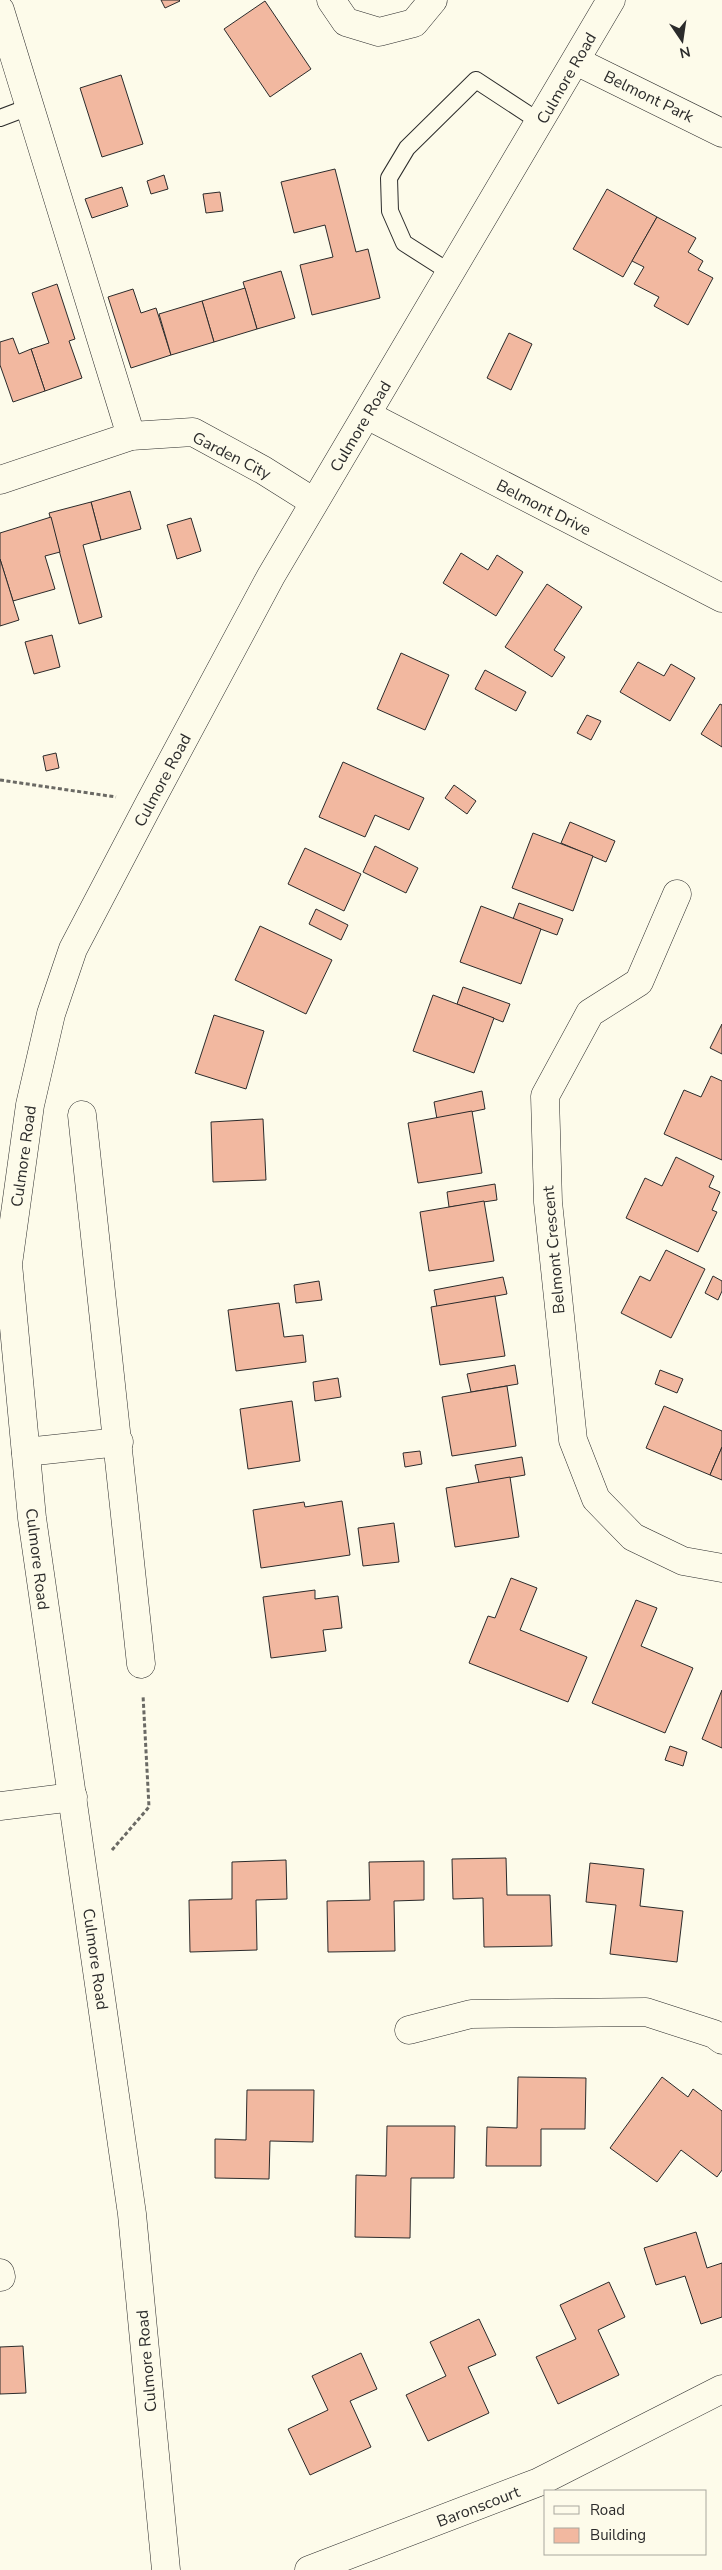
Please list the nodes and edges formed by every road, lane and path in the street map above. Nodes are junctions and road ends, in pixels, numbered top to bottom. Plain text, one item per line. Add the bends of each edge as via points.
1 (332, 0) edge
2 (433, 0) edge
3 (611, 0) edge
4 (0, 10) edge
5 (576, 61) junction
6 (29, 107) junction
7 (0, 118) edge
8 (540, 122) junction
9 (722, 133) edge
10 (451, 273) junction
11 (367, 415) junction
12 (131, 436) junction
13 (0, 480) edge
14 (314, 502) junction
15 (722, 598) edge
16 (0, 780) edge
17 (150, 802) junction
18 (677, 894) dead end
19 (82, 1114) dead end
20 (118, 1442) junction
21 (26, 1452) junction
22 (722, 1568) edge
23 (141, 1664) joint
24 (73, 1797) junction
25 (0, 1806) edge
26 (85, 1882) junction
27 (409, 2030) dead end
28 (722, 2040) edge
29 (722, 2389) edge
30 (166, 2570) edge
31 (309, 2570) edge

1 - 2 main road via 346,22 379,32 414,23
3 - 5 main road, Culmore Road
4 - 6 main road
5 - 8 main road, Culmore Road
5 - 9 main road, Belmont Park
6 - 7 lane
6 - 12 main road
8 - 10 main road, Culmore Road
8 - 10 lane via 476,80 431,122 402,156 389,178 390,211 404,243
10 - 11 main road, Culmore Road
11 - 14 main road, Culmore Road
11 - 15 main road, Belmont Drive
12 - 13 main road, Garden City
12 - 14 main road, Garden City via 193,432
14 - 17 main road, Culmore Road
16 - 17 path
17 - 21 main road, Culmore Road via 73,949 51,1014 30,1105 8,1264
18 - 22 main road, Belmont Crescent via 639,982 590,1013 545,1096 548,1202 573,1440 596,1499 633,1537 683,1562
19 - 20 main road
20 - 21 main road
20 - 23 main road
21 - 24 main road, Culmore Road via 35,1538
23 - 26 path via 149,1807
24 - 25 main road
24 - 26 main road, Culmore Road
26 - 30 main road, Culmore Road via 132,2214
27 - 28 main road via 471,2014 646,2012 714,2034
29 - 31 main road, Baronscourt via 539,2482

